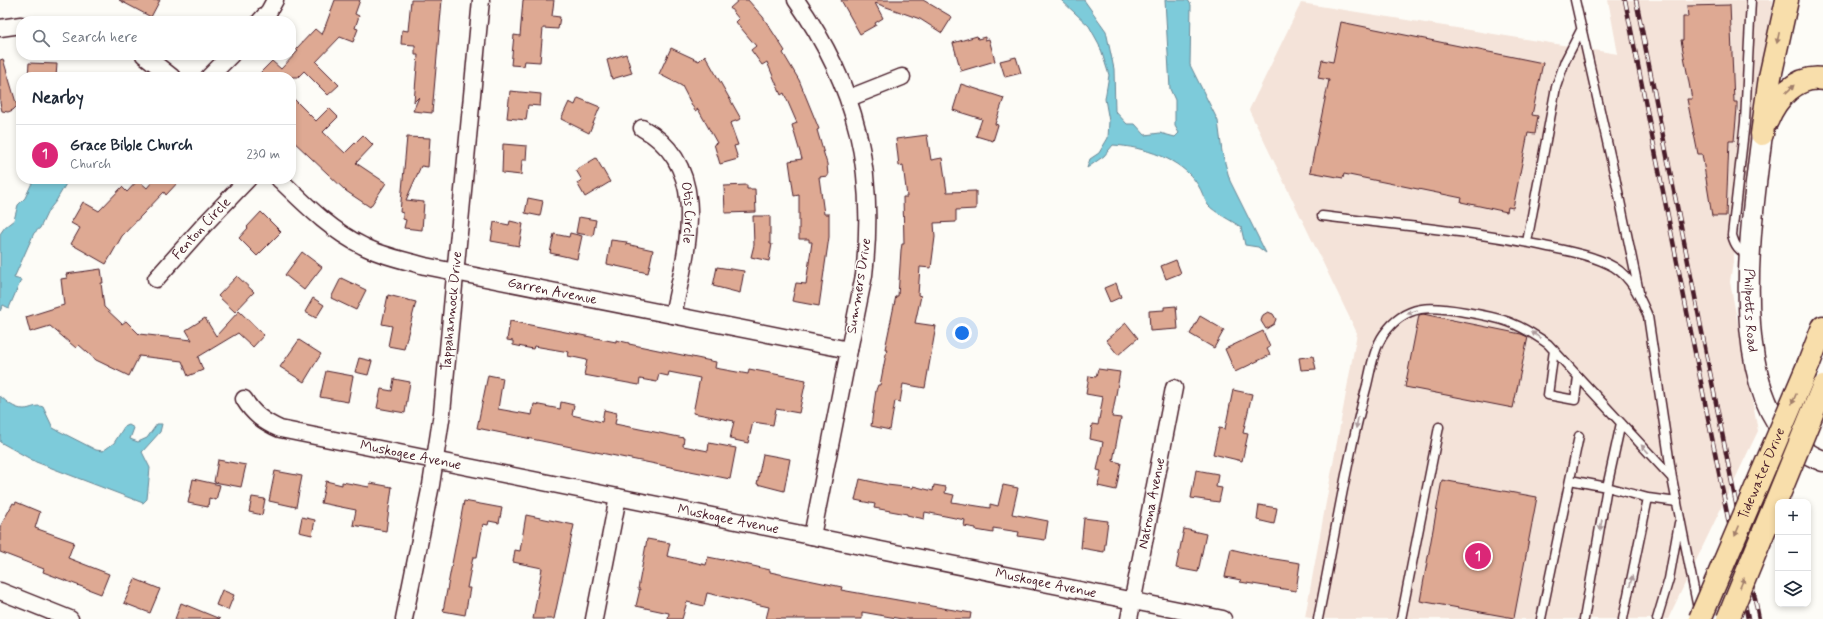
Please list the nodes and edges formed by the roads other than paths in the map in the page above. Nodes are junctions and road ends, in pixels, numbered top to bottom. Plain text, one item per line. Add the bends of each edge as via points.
1 (275, 0) edge
2 (481, 0) edge
3 (796, 0) edge
4 (1575, 0) edge
5 (1751, 0) edge
6 (1787, 0) edge
7 (264, 16) edge
8 (16, 26) edge
9 (0, 28) edge
10 (1582, 28) junction
11 (150, 60) edge
12 (226, 60) edge
13 (166, 72) edge
14 (214, 72) edge
15 (902, 77) dead end
16 (1823, 79) edge
17 (849, 98) junction
18 (642, 128) dead end
19 (1762, 134) junction
20 (243, 184) edge
21 (284, 184) edge
22 (1322, 216) dead end
23 (1527, 242) junction
24 (1749, 256) junction
25 (454, 272) junction
26 (156, 279) dead end
27 (1639, 295) junction
28 (673, 315) junction
29 (1823, 327) edge
30 (849, 350) junction
31 (1554, 350) junction
32 (1578, 377) junction
33 (1823, 387) edge
34 (1174, 388) dead end
35 (244, 399) dead end
36 (1620, 422) junction
37 (1439, 427) dead end
38 (1579, 436) dead end
39 (435, 461) junction
40 (1823, 461) edge
41 (1672, 478) junction
42 (1570, 480) junction
43 (1607, 487) junction
44 (618, 497) junction
45 (1648, 498) junction
46 (1677, 502) junction
47 (1680, 518) junction
48 (812, 536) junction
49 (0, 591) edge
50 (1133, 601) junction
51 (70, 619) edge
52 (404, 619) edge
53 (594, 619) edge
54 (1129, 619) edge
55 (1223, 619) edge
56 (1318, 619) edge
57 (1401, 619) edge
58 (1541, 619) edge
59 (1584, 619) edge
60 (1623, 619) edge
61 (1657, 619) edge
62 (1700, 619) edge
63 (1728, 619) edge

1 - 7 street
2 - 25 street, Tappahannock Drive
3 - 17 street, Summers Drive via 814,25 835,63
4 - 10 lane
5 - 24 lane via 1745,122 1732,235 1740,252
6 -> 19 highway via 1770,77
8 - 9 street
10 - 23 lane via 1565,61 1556,87
10 - 27 lane
11 - 13 street
12 - 14 street
15 - 17 street
19 -> 16 highway via 1780,99 1794,85 1802,80
17 - 30 street, Summers Drive via 866,171 868,209 864,275
18 - 28 street, Otis Circle via 662,141 673,153 685,181 689,213 688,242
19 - 24 street, Philpotts Road
20 - 26 street, Fenton Circle
21 - 25 street, Garren Avenue via 322,220 363,247
22 - 23 lane
23 - 27 lane via 1588,256 1614,268 1628,280
24 - 40 street, Philpotts Road via 1750,321 1756,372 1763,395 1771,412 1788,436 1811,456
25 - 28 street, Garren Avenue
25 - 39 street, Tappahannock Drive via 442,413
27 - 41 lane via 1648,316
28 - 30 street, Garren Avenue
29 -> 62 highway, Tidewater Drive, bridge
30 - 48 street, Summers Drive
31 - 32 lane
31 - 32 lane via 1548,395 1575,400
31 -> 56 lane via 1530,331 1510,321 1444,308 1421,308 1394,322 1378,345 1360,412
32 - 36 lane
63 -> 33 highway, Tidewater Drive, bridge
34 - 50 street, Natrona Avenue
35 - 39 street, Muskogee Avenue via 256,416 280,429
41 -> 36 lane
36 - 43 lane
37 - 57 lane
38 - 42 lane
39 - 44 street, Muskogee Avenue
39 - 52 street, Tappahannock Drive
41 - 46 lane
42 - 43 lane
42 - 58 lane
43 - 45 lane
43 -> 59 lane
44 - 48 street, Muskogee Avenue
44 - 53 street
45 - 46 lane
60 -> 45 lane
46 - 47 lane
47 - 61 lane via 1669,579
47 - 62 lane
48 - 50 street, Muskogee Avenue
49 - 51 street
50 - 54 street, Natrona Avenue
50 - 55 street, Muskogee Avenue

